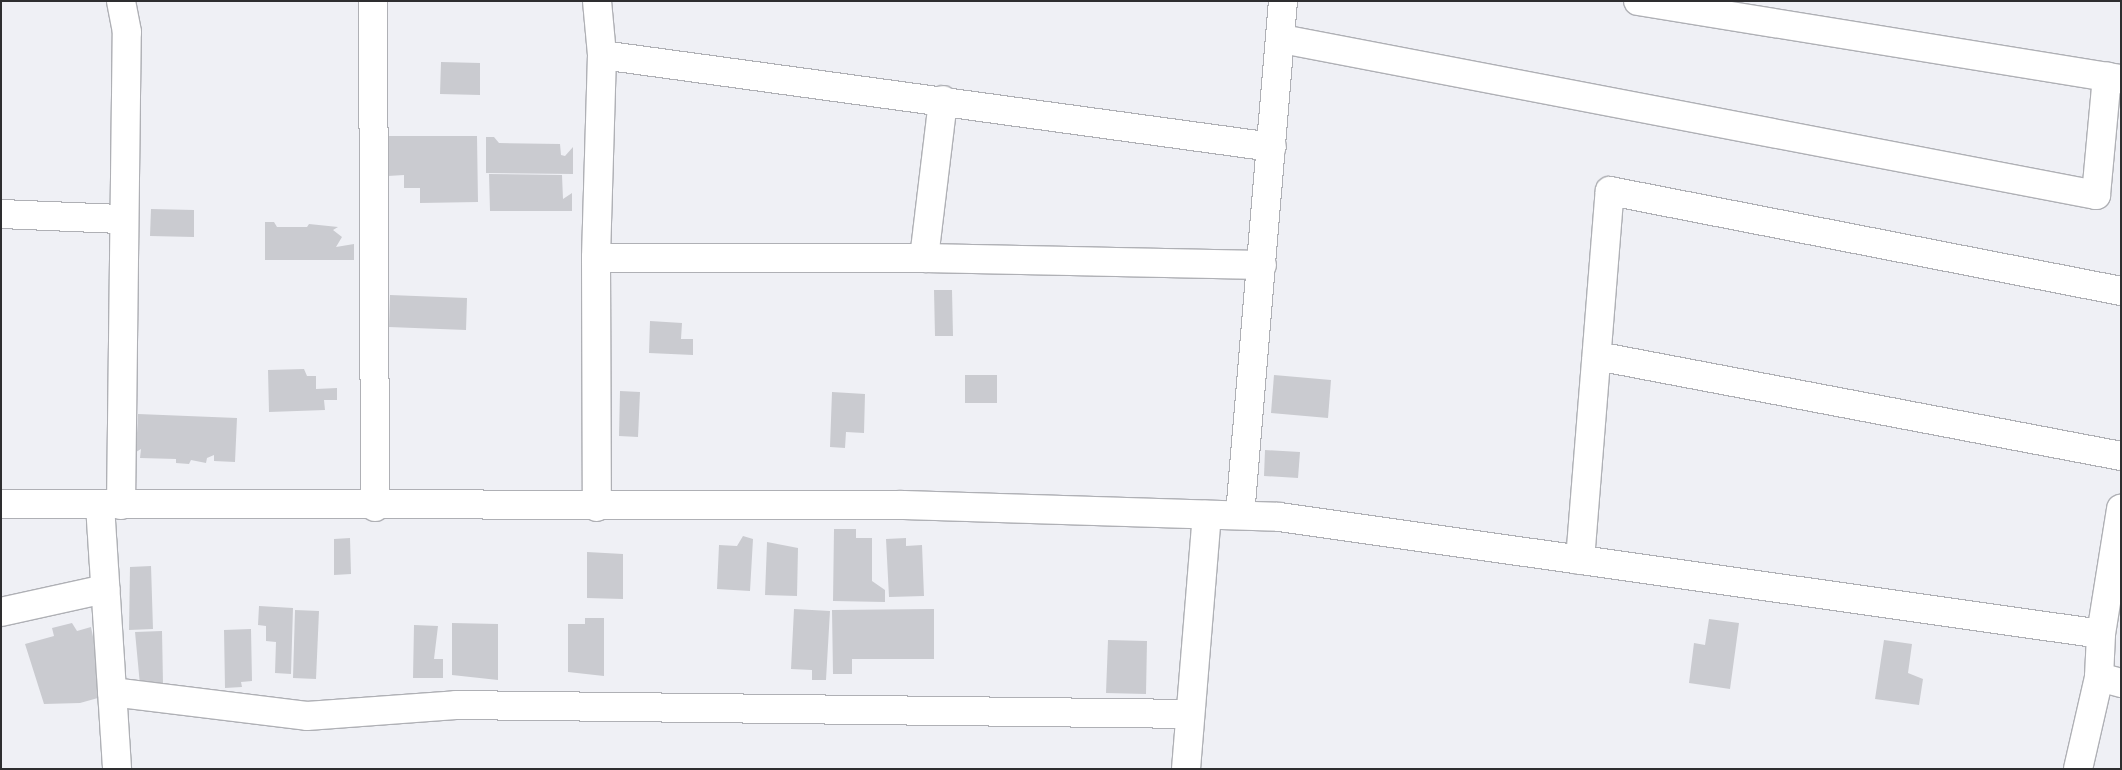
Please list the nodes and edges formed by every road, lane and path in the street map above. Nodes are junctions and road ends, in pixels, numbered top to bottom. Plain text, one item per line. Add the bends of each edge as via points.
1 (121, 1) edge
2 (373, 1) edge
3 (597, 1) edge
4 (1282, 1) edge
5 (1638, 1) edge
6 (1282, 40) junction
7 (602, 55) junction
8 (2114, 78) edge
9 (943, 100) junction
10 (1272, 147) junction
11 (1, 214) edge
12 (122, 218) junction
13 (596, 258) junction
14 (924, 258) junction
15 (1262, 265) junction
16 (2121, 291) edge
17 (1597, 356) junction
18 (2121, 456) edge
19 (1, 504) edge
20 (110, 505) junction
21 (375, 506) junction
22 (597, 507) junction
23 (2121, 509) edge
24 (1207, 515) junction
25 (1240, 515) junction
26 (1580, 560) junction
27 (105, 589) junction
28 (1, 612) edge
29 (2101, 634) junction
30 (2110, 680) edge
31 (112, 692) junction
32 (1190, 714) junction
33 (117, 769) edge
34 (1186, 769) edge
35 (2078, 769) edge

1 - 12 street via 127,32
2 - 21 street
3 - 7 street
4 - 6 street
5 - 8 street
6 - 8 street via 2096,195
6 - 10 street
7 - 9 street
7 - 13 street
9 - 10 street
9 - 14 street
10 - 15 street
11 - 12 street
12 - 20 street
13 - 14 street
13 - 22 street
14 - 15 street
15 - 25 street
16 - 17 street via 1610,191
17 - 18 street
17 - 26 street
19 - 20 street
20 - 21 street
20 - 27 street
21 - 22 street
22 - 24 street via 902,505
23 - 29 street
24 - 25 street
24 - 32 street
25 - 26 street via 1279,516
26 - 29 street
27 - 28 street
27 - 31 street
29 - 30 street
30 - 35 street
31 - 32 street via 307,716 456,706
31 - 33 street
32 - 34 street

